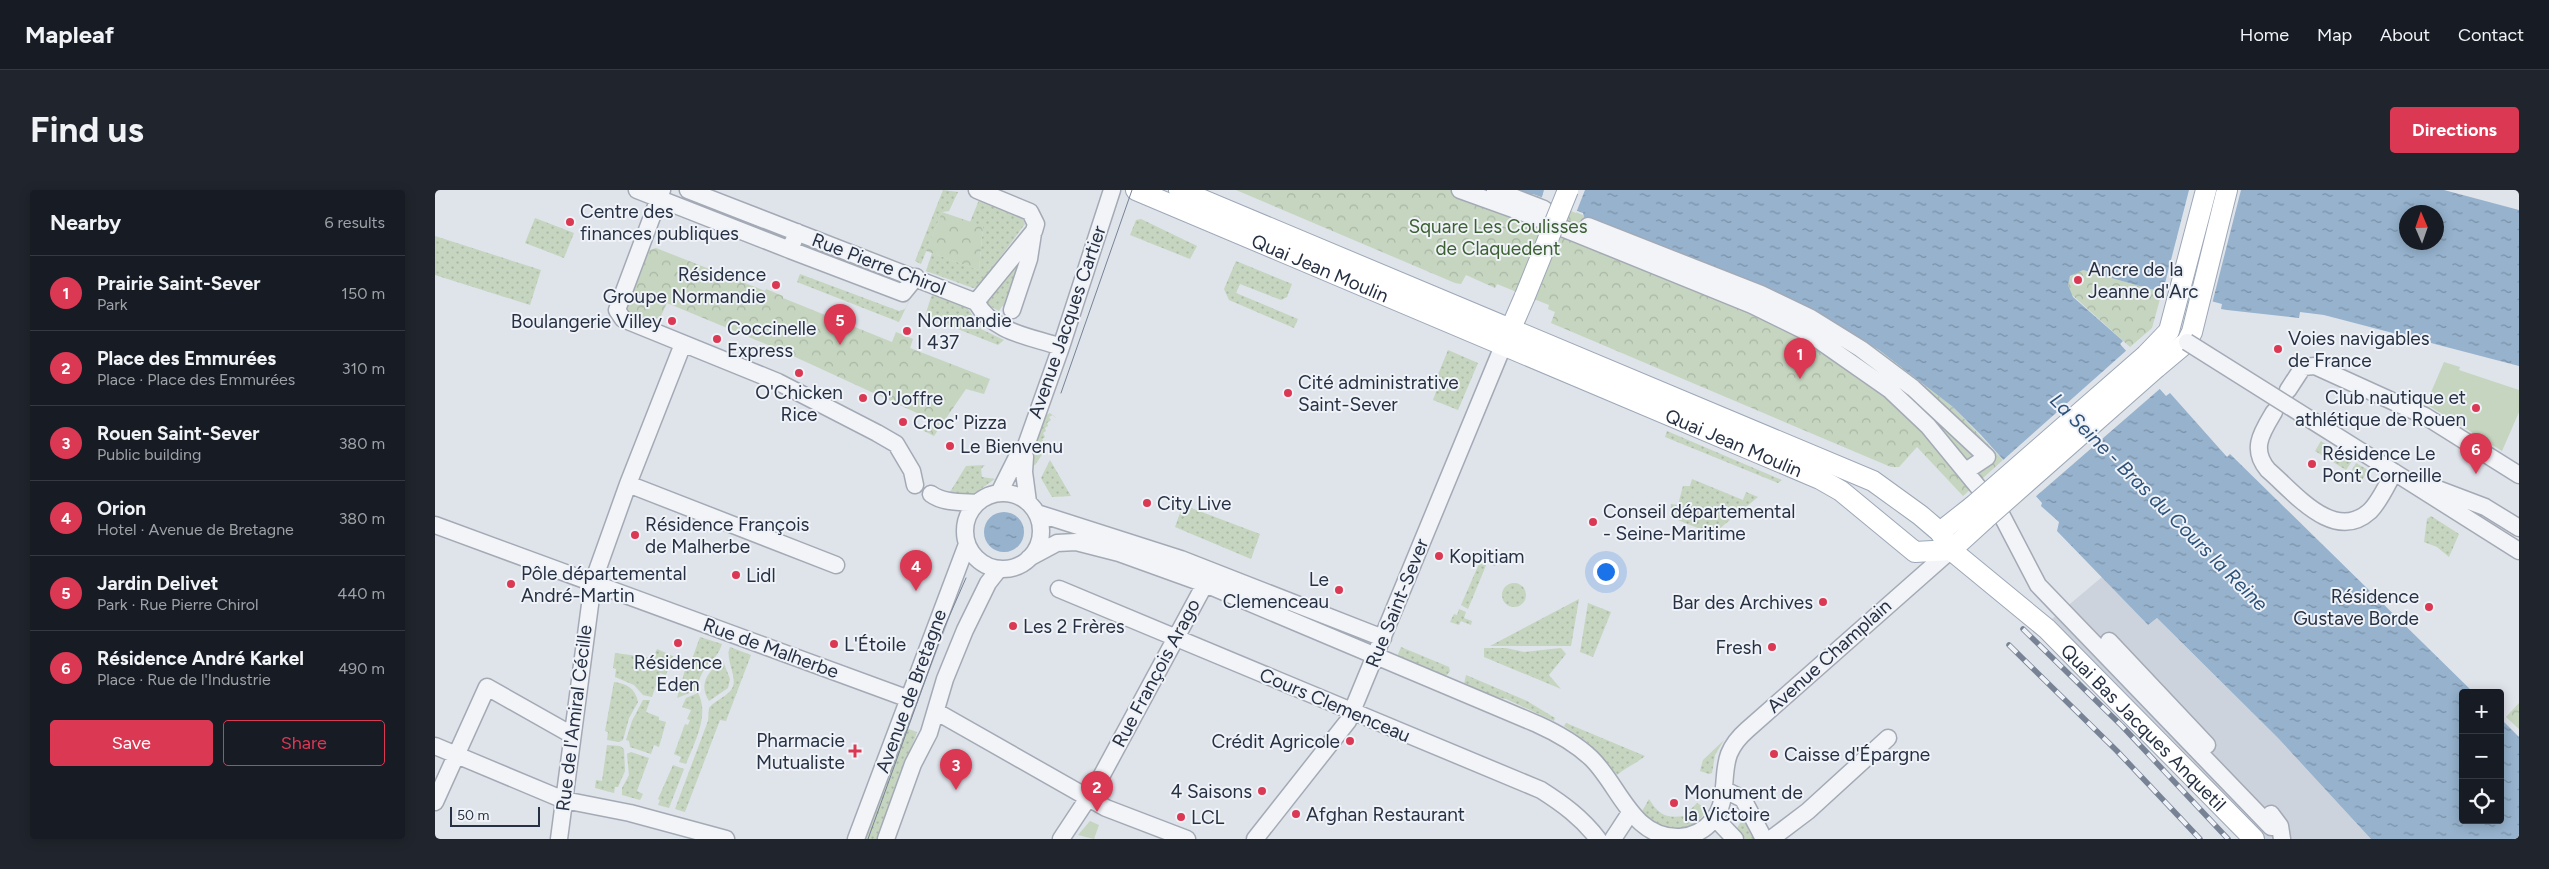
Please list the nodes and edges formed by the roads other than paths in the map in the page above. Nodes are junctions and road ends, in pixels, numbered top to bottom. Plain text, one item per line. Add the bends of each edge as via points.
1 (637, 190) edge
2 (688, 190) edge
3 (977, 190) edge
4 (1112, 190) edge
5 (1137, 190) edge
6 (1179, 190) edge
7 (1460, 190) edge
8 (1495, 190) edge
9 (1568, 190) edge
10 (2206, 190) edge
11 (2227, 190) edge
12 (660, 194) edge
13 (1034, 231) junction
14 (797, 232) junction
15 (790, 250) junction
16 (915, 278) junction
17 (976, 302) junction
18 (1012, 310) dead end
19 (2169, 331) junction
20 (1507, 338) junction
21 (2187, 342) junction
22 (683, 344) junction
23 (1061, 348) junction
24 (1587, 371) junction
25 (2288, 390) dead end
26 (2274, 412) dead end
27 (1023, 454) junction
28 (1966, 472) junction
29 (2396, 474) junction
30 (2519, 475) edge
31 (1873, 481) junction
32 (628, 484) junction
33 (915, 485) dead end
34 (999, 493) junction
35 (934, 496) dead end
36 (1854, 501) junction
37 (977, 503) junction
38 (1032, 507) junction
39 (1979, 513) junction
40 (435, 525) edge
41 (2519, 528) edge
42 (1939, 532) junction
43 (967, 544) junction
44 (1951, 550) junction
45 (2519, 551) edge
46 (1029, 558) junction
47 (836, 565) dead end
48 (999, 569) junction
49 (593, 582) junction
50 (1205, 584) junction
51 (1059, 589) dead end
52 (1176, 638) junction
53 (1383, 638) junction
54 (2109, 641) dead end
55 (1376, 655) junction
56 (909, 699) junction
57 (937, 712) junction
58 (1352, 713) junction
59 (572, 735) junction
60 (1888, 738) dead end
61 (435, 746) edge
62 (456, 755) junction
63 (1725, 782) junction
64 (1088, 799) junction
65 (564, 800) junction
66 (435, 802) edge
67 (1630, 813) junction
68 (1709, 828) edge
69 (2277, 833) edge
70 (1663, 838) edge
71 (559, 839) edge
72 (725, 839) edge
73 (857, 839) edge
74 (886, 839) edge
75 (1061, 839) edge
76 (1187, 839) edge
77 (1255, 839) edge
78 (1598, 839) edge
79 (1613, 839) edge
80 (1735, 839) edge
81 (1764, 839) edge
82 (1771, 839) edge
83 (2254, 839) edge

1 - 12 street
2 - 14 street, Rue Pierre Chirol
3 - 13 street via 1030,212 1036,224
4 - 23 street, Avenue Jacques Cartier
5 - 20 main road, Quai Jean Moulin
6 - 20 main road, Quai Jean Moulin
7 - 28 street via 1752,305 1807,332 1890,390 1928,426
8 - 28 street via 1761,294 1811,318 1861,349 1913,388 1987,457
9 - 20 main road, bridge
10 - 19 main road
11 - 21 main road
12 - 15 street
12 - 22 street via 617,310 623,319
13 - 17 street
13 - 18 street via 1029,259
14 - 15 street
14 - 16 street, Rue Pierre Chirol
15 - 16 street via 903,293
16 - 17 street, Rue Pierre Chirol
17 - 23 street, Rue Pierre Chirol via 983,314 1000,327
19 - 21 street
19 - 39 main road, bridge
20 - 24 main road, Quai Jean Moulin
20 - 53 street, Rue Saint-Sever
21 - 29 street, bridge
21 - 39 main road, bridge
22 - 32 street, Rue de l'Amiral Cécille
22 - 33 street via 778,382 896,444 912,471
23 - 27 street, Avenue Jacques Cartier
24 - 31 main road, Quai Jean Moulin
24 - 36 main road, Quai Jean Moulin via 1820,479
25 - 30 street via 2303,367 2315,366 2425,416
26 - 29 street via 2259,441 2258,452 2262,462 2326,519 2346,522 2365,515
27 - 34 street, Avenue Jacques Cartier via 1018,455
27 - 38 street, Avenue Jacques Cartier
28 - 69 street via 2002,516 2038,585
29 - 41 street via 2473,502
29 - 45 street
31 - 36 main road
31 - 42 main road, Quai Jean Moulin
32 - 47 street
32 - 49 street, Rue de l'Amiral Cécille
34 - 37 street
34 - 38 street via 1013,494
35 - 37 street
36 - 44 main road, Quai Jean Moulin via 1915,552
37 - 43 street via 966,522
38 - 46 street via 1041,525 1041,538
38 - 53 street via 1181,559
39 - 42 main road
39 - 44 main road
40 - 49 street, Rue de Malherbe
42 - 44 main road, Quai Jean Moulin
43 - 48 street via 977,559
43 - 56 street, Avenue de Bretagne
44 - 63 street, Avenue Champlain via 1735,742 1728,756
44 - 83 main road, Quai Bas Jacques Anquetil via 2057,638
46 - 48 street via 1013,568
46 - 50 street via 1057,543 1076,542 1149,563
48 - 57 street, Avenue de Bretagne via 987,583 965,630 945,679
49 - 56 street, Rue de Malherbe
49 - 59 street, Rue de l'Amiral Cécille
50 - 52 street, Rue François Arago
50 - 55 street
51 - 52 street, Cours Clemenceau
52 - 58 street, Cours Clemenceau
52 - 64 street, Rue François Arago
53 - 55 street, Rue Saint-Sever
54 - 69 street, Quai Bas Jacques Anquetil via 2279,822
55 - 58 street, Rue Saint-Sever
55 - 67 street via 1566,738 1592,759 1613,784
56 - 73 street, Avenue de Bretagne
57 - 64 street
57 - 74 street, Avenue de Bretagne via 913,764
58 - 77 street, Rue Saint-Sever
58 - 78 street, Cours Clemenceau via 1541,790 1566,806
59 - 62 street via 487,687
59 - 65 street, Rue de l'Amiral Cécille
60 - 82 street via 1808,811
61 - 62 street
62 - 65 street
62 - 66 street
63 - 68 street, Avenue Champlain
63 - 81 street via 1743,799
64 - 75 street, Rue François Arago
64 - 76 street
65 - 71 street, Rue de l'Amiral Cécille
65 - 72 street via 630,813
67 - 70 street via 1644,828
67 - 79 street
68 - 70 street via 1683,837
68 - 80 street

